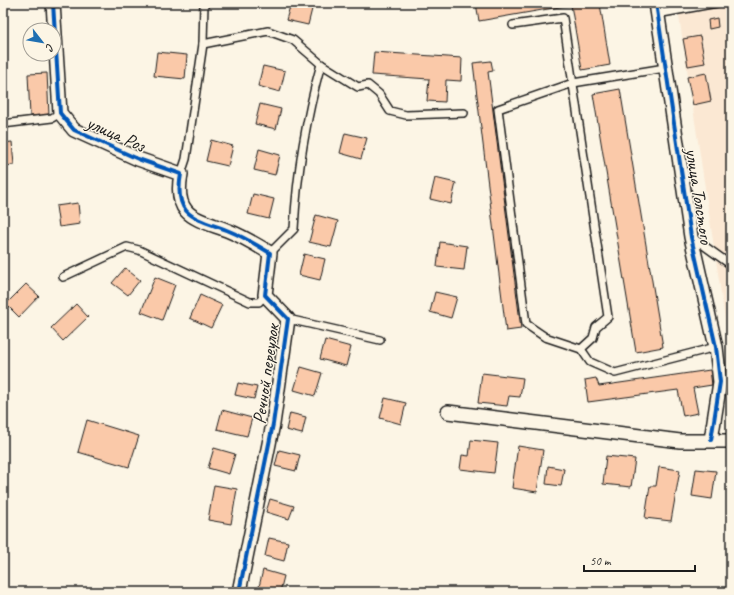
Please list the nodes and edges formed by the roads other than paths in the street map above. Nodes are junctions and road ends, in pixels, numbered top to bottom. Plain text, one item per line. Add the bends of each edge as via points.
1 (53, 3) edge
2 (204, 3) edge
3 (717, 3) edge
4 (657, 9) edge
5 (513, 25) dead end
6 (204, 44) junction
7 (321, 64) junction
8 (665, 68) junction
9 (572, 83) junction
10 (60, 113) junction
11 (464, 113) dead end
12 (3, 124) edge
13 (181, 174) junction
14 (691, 237) junction
15 (270, 253) junction
16 (731, 265) edge
17 (63, 277) dead end
18 (265, 296) junction
19 (288, 319) junction
20 (380, 340) dead end
21 (716, 347) junction
22 (580, 349) junction
23 (448, 412) dead end
24 (711, 440) junction
25 (731, 441) edge
26 (239, 592) edge

1 - 10 street
2 - 6 lane
3 - 4 lane
4 - 8 street, улица Толстого
5 - 9 lane via 563,18
6 - 7 lane via 268,31 293,40
6 - 13 lane via 186,160
7 - 11 lane via 358,87 368,85 379,94 390,111 406,115
7 - 15 lane via 310,105 296,192 294,229
8 - 9 lane
8 - 14 street, улица Толстого
9 - 22 lane via 608,317 596,327 593,338
9 - 22 lane via 498,109 526,324 545,337
10 - 12 lane via 52,118
10 - 13 street, улица Роз via 74,130 138,159
13 - 15 street via 178,190 182,205 192,216 252,242
14 - 16 lane
14 - 21 street, улица Толстого
15 - 18 street, Речной переулок
17 - 18 lane via 127,247 139,250 250,302 259,302
18 - 19 street, Речной переулок
19 - 20 lane
19 - 26 street, Речной переулок via 273,424
21 - 22 lane via 615,373 590,362
21 - 24 street, улица Толстого via 720,382
23 - 24 street via 680,442
24 - 25 street

